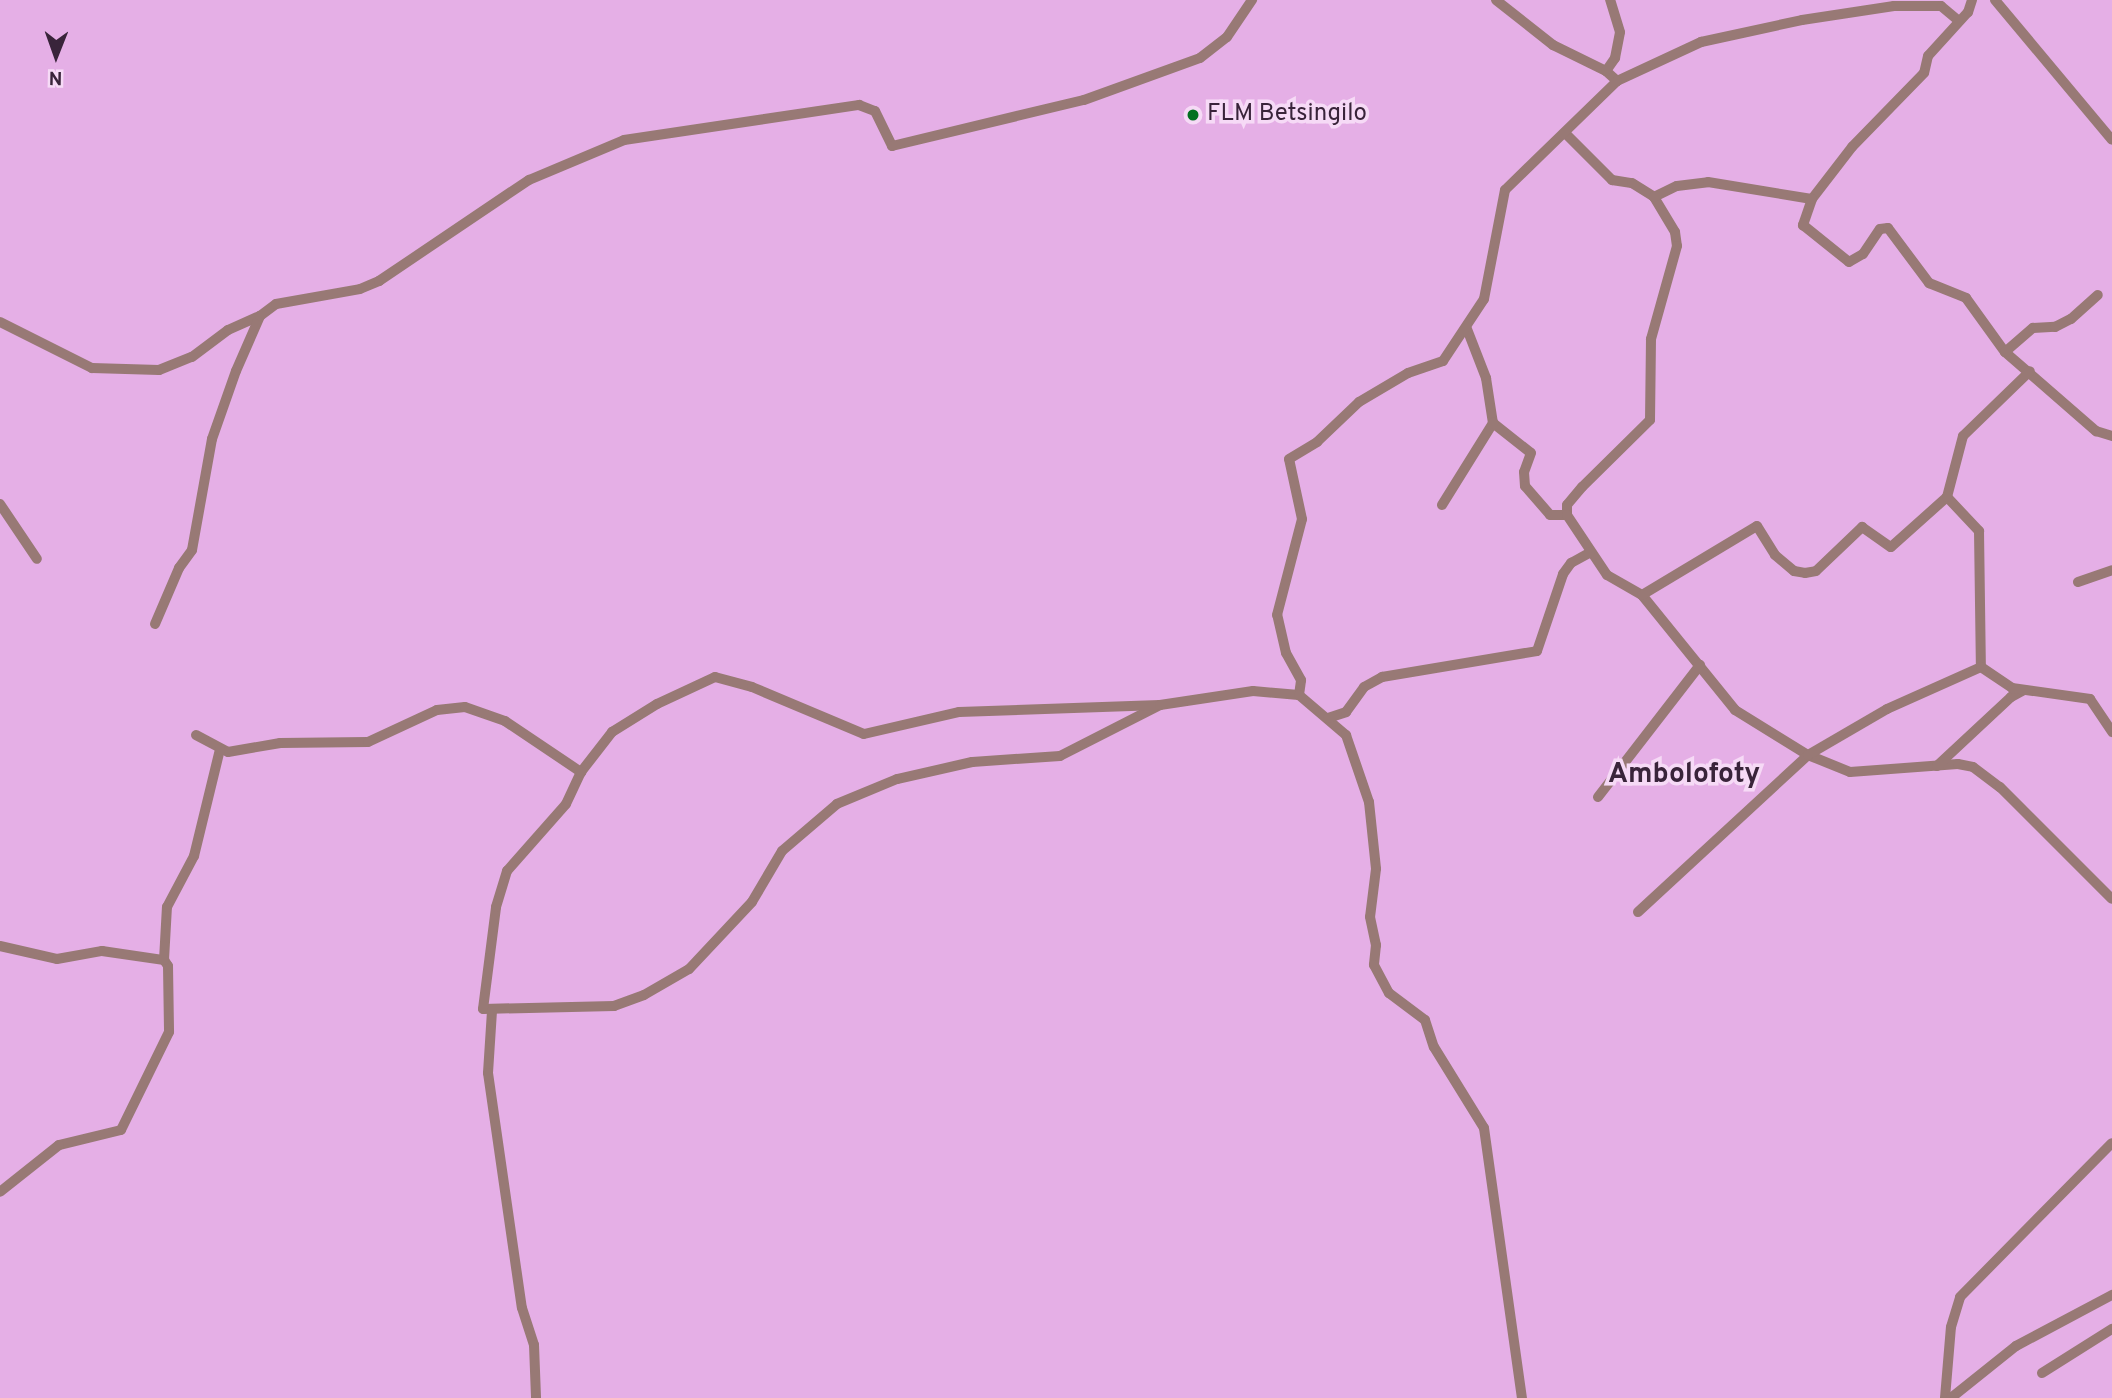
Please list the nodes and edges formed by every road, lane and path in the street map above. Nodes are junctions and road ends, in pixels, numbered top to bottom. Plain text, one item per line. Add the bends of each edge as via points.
1 (1252, 0) edge
2 (1496, 0) edge
3 (1610, 0) edge
4 (1972, 0) edge
5 (1995, 0) edge
6 (1959, 21) junction
7 (1606, 71) junction
8 (1617, 81) junction
9 (1567, 135) junction
10 (2112, 140) edge
11 (1654, 197) junction
12 (1812, 199) junction
13 (2098, 295) dead end
14 (260, 316) junction
15 (0, 322) edge
16 (1467, 328) junction
17 (2005, 352) junction
18 (2030, 371) junction
19 (1493, 423) junction
20 (2112, 436) edge
21 (1948, 497) junction
22 (0, 504) edge
23 (1442, 505) dead end
24 (1567, 515) junction
25 (1589, 552) junction
26 (37, 559) dead end
27 (2112, 570) edge
28 (2078, 582) dead end
29 (1642, 595) junction
30 (155, 624) dead end
31 (1700, 665) junction
32 (1981, 667) junction
33 (2024, 690) junction
34 (1299, 695) junction
35 (1160, 705) junction
36 (1328, 718) junction
37 (2112, 732) edge
38 (196, 735) dead end
39 (220, 749) junction
40 (1808, 755) junction
41 (1937, 767) junction
42 (581, 772) junction
43 (1598, 797) dead end
44 (2112, 899) edge
45 (1638, 912) dead end
46 (0, 946) edge
47 (164, 960) junction
48 (492, 1011) junction
49 (2112, 1143) edge
50 (0, 1192) edge
51 (2112, 1295) edge
52 (2112, 1329) edge
53 (2042, 1373) dead end
54 (1520, 1397) edge
55 (536, 1398) edge
56 (1945, 1398) edge
57 (1951, 1398) edge

1 - 14 street via 1227,37 1200,58 1084,100 892,146 875,111 859,105 624,140 530,180 379,281 360,289 286,299
2 - 7 street via 1553,45
3 - 7 street via 1620,33 1615,58
4 - 6 street
5 - 10 street
6 - 8 street via 1941,6 1894,6 1801,20 1701,42 1641,74
6 - 12 street via 1928,56 1924,73 1852,147
7 - 8 street
8 - 9 street
9 - 11 street via 1612,180 1632,183
9 - 16 street via 1530,162 1505,190 1490,274
11 - 12 street via 1677,186 1708,182
11 - 24 street via 1675,232 1677,246 1651,339 1650,420 1582,487 1567,505
12 - 17 street via 1803,225 1849,262 1863,254 1880,229 1888,228 1929,283 1966,298
13 - 17 street via 2071,319 2055,327 2033,328
14 - 15 street via 228,330 192,357 159,370 92,368
14 - 30 street via 212,439 192,550 179,568
16 - 19 street via 1486,378
16 - 34 street via 1443,361 1408,373 1359,401 1317,442 1289,459 1302,519 1277,615 1286,653 1301,680
17 - 18 street
18 - 20 street via 2096,431
18 - 21 street via 1963,436
19 - 23 street
19 - 24 street via 1531,453 1523,478 1542,509 1558,517
21 - 29 street via 1891,547 1862,527 1816,571 1794,571 1775,555 1758,526
21 - 32 street via 1979,531
22 - 26 street
24 - 25 street via 1585,537
25 - 29 street via 1614,580
25 - 36 street via 1571,562 1563,575 1536,651 1382,677 1364,687 1346,712
27 - 28 street
29 - 31 street
31 - 40 street via 1735,710
31 - 43 street
32 - 33 street via 2012,688
32 - 40 street via 1887,709
33 - 37 street via 2090,699
33 - 41 street
34 - 35 street via 1230,692
34 - 36 street
35 - 42 street via 959,712 864,734 752,687 715,677 627,721 612,732
35 - 48 street via 1060,755 972,762 897,779 837,803 782,851 752,902 689,969 645,995 614,1006
36 - 54 street via 1346,735 1369,802 1376,869 1370,917 1376,945 1374,965 1389,993 1425,1020 1434,1047 1484,1128 1514,1318
38 - 39 street
39 - 42 street via 368,742 437,710 465,707 505,721
39 - 47 street via 194,856 167,907
40 - 41 street via 1850,772
40 - 45 street
41 - 44 street via 1973,768 1991,780
42 - 48 street via 566,804 507,871 496,906 483,1009
46 - 47 street via 57,959 102,951
47 - 50 street via 168,966 169,1032 128,1121 121,1130 59,1145
48 - 55 street via 488,1073 522,1308 534,1345
49 - 56 street via 1960,1297 1951,1327
51 - 57 street via 2016,1346
52 - 53 street

